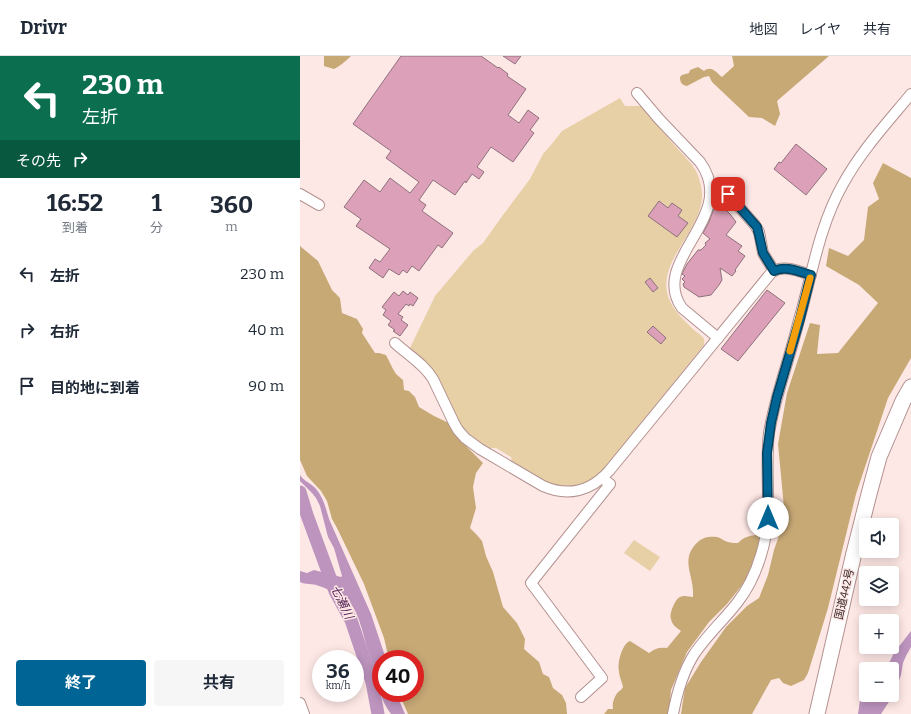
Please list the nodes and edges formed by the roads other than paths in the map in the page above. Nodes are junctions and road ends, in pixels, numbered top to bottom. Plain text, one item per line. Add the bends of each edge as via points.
1 (638, 93) dead end
2 (911, 94) edge
3 (719, 184) dead end
4 (300, 194) edge
5 (319, 205) dead end
6 (774, 271) junction
7 (811, 275) junction
8 (718, 338) junction
9 (395, 343) dead end
10 (911, 387) edge
11 (602, 478) junction
12 (581, 697) dead end
13 (300, 703) edge
14 (304, 714) edge
15 (673, 714) edge
16 (817, 714) edge

1 - 8 street via 700,162 707,176 710,189 708,208 677,268 674,287 682,308
2 - 7 street via 859,159 841,186 825,223
3 - 6 street via 757,227 763,253
4 - 5 street
6 - 7 street via 784,268
6 - 8 street
7 - 15 street via 771,423 767,453 767,526 761,555 743,594 690,662 678,690
8 - 11 street
9 - 11 street via 429,373 458,430 480,449 550,490 577,490 589,487
10 - 16 highway, 国道442号 via 887,437 871,486
11 - 12 street via 610,484 530,583 602,678
13 - 14 street

